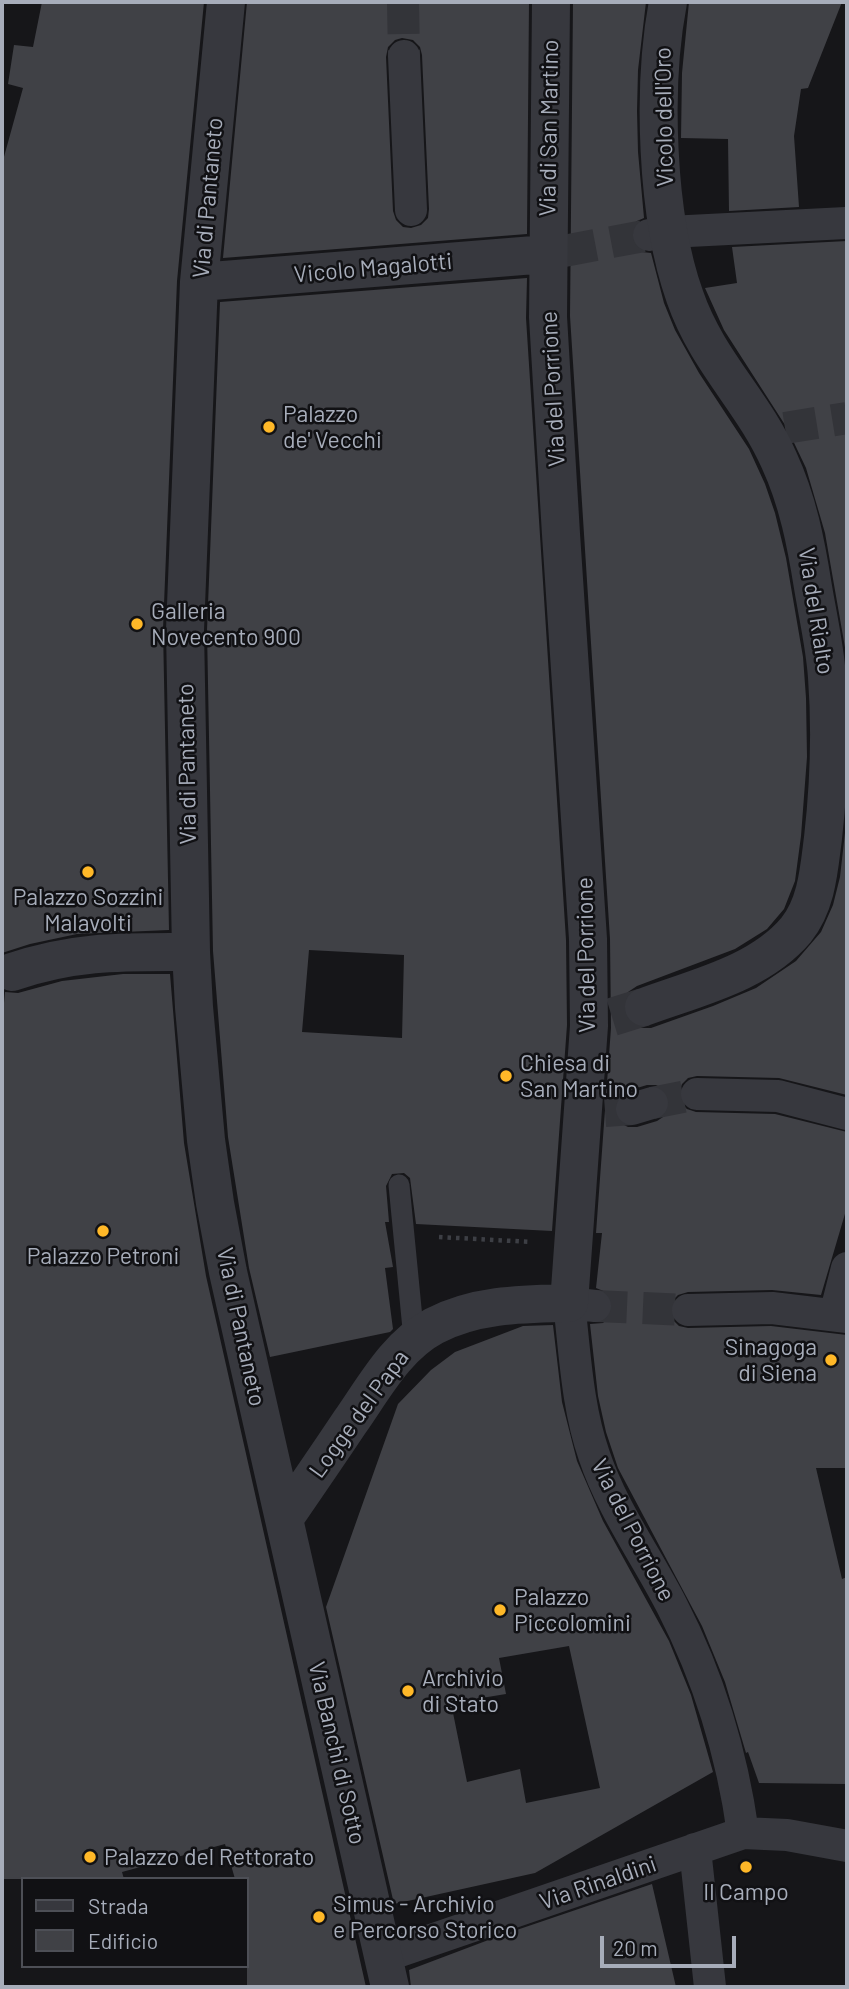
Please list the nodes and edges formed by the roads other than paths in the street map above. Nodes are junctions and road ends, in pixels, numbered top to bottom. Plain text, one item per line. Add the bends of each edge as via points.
1 (226, 2) edge
2 (551, 2) edge
3 (668, 2) edge
4 (404, 56) tunnel mouth
5 (411, 210) dead end
6 (846, 222) edge
7 (659, 234) junction
8 (556, 252) junction
9 (200, 282) junction
10 (191, 952) junction
11 (12, 972) dead end
12 (615, 1017) junction
13 (697, 1094) tunnel mouth
14 (847, 1115) edge
15 (399, 1185) dead end
16 (847, 1268) edge
17 (582, 1304) junction
18 (688, 1310) tunnel mouth
19 (841, 1316) edge
20 (414, 1339) junction
21 (284, 1519) junction
22 (743, 1833) junction
23 (847, 1846) edge
24 (695, 1849) junction
25 (386, 1972) edge
26 (710, 1987) edge

1 - 9 street, Via di Pantaneto
2 - 8 street, Via di San Martino
3 - 7 street, Vicolo dell'Oro via 659,112
4 - 5 street
6 - 7 street
7 - 12 street, Via del Rialto via 701,336 775,431 779,459 804,533 827,675 827,808 817,879 805,916 780,946 746,967
8 - 9 street, Vicolo Magalotti
8 - 12 street, Via del Porrione via 555,452 587,911
9 - 10 street, Via di Pantaneto via 185,630
10 - 11 street via 77,955
10 - 21 street, Via di Pantaneto via 198,1065 215,1203
12 - 17 street, Via del Porrione via 618,1109
13 - 14 street via 778,1096
15 - 20 lane
16 - 19 street
17 - 20 street, Logge del Papa via 482,1309 434,1326
17 - 22 street, Via del Porrione via 583,1412 591,1446 610,1494 672,1605 718,1714
18 - 19 street via 772,1308
20 - 21 street, Logge del Papa via 389,1366
21 - 25 street, Via Banchi di Sotto
22 - 23 street
22 - 24 street
24 - 25 street, Via Rinaldini
24 - 26 street

